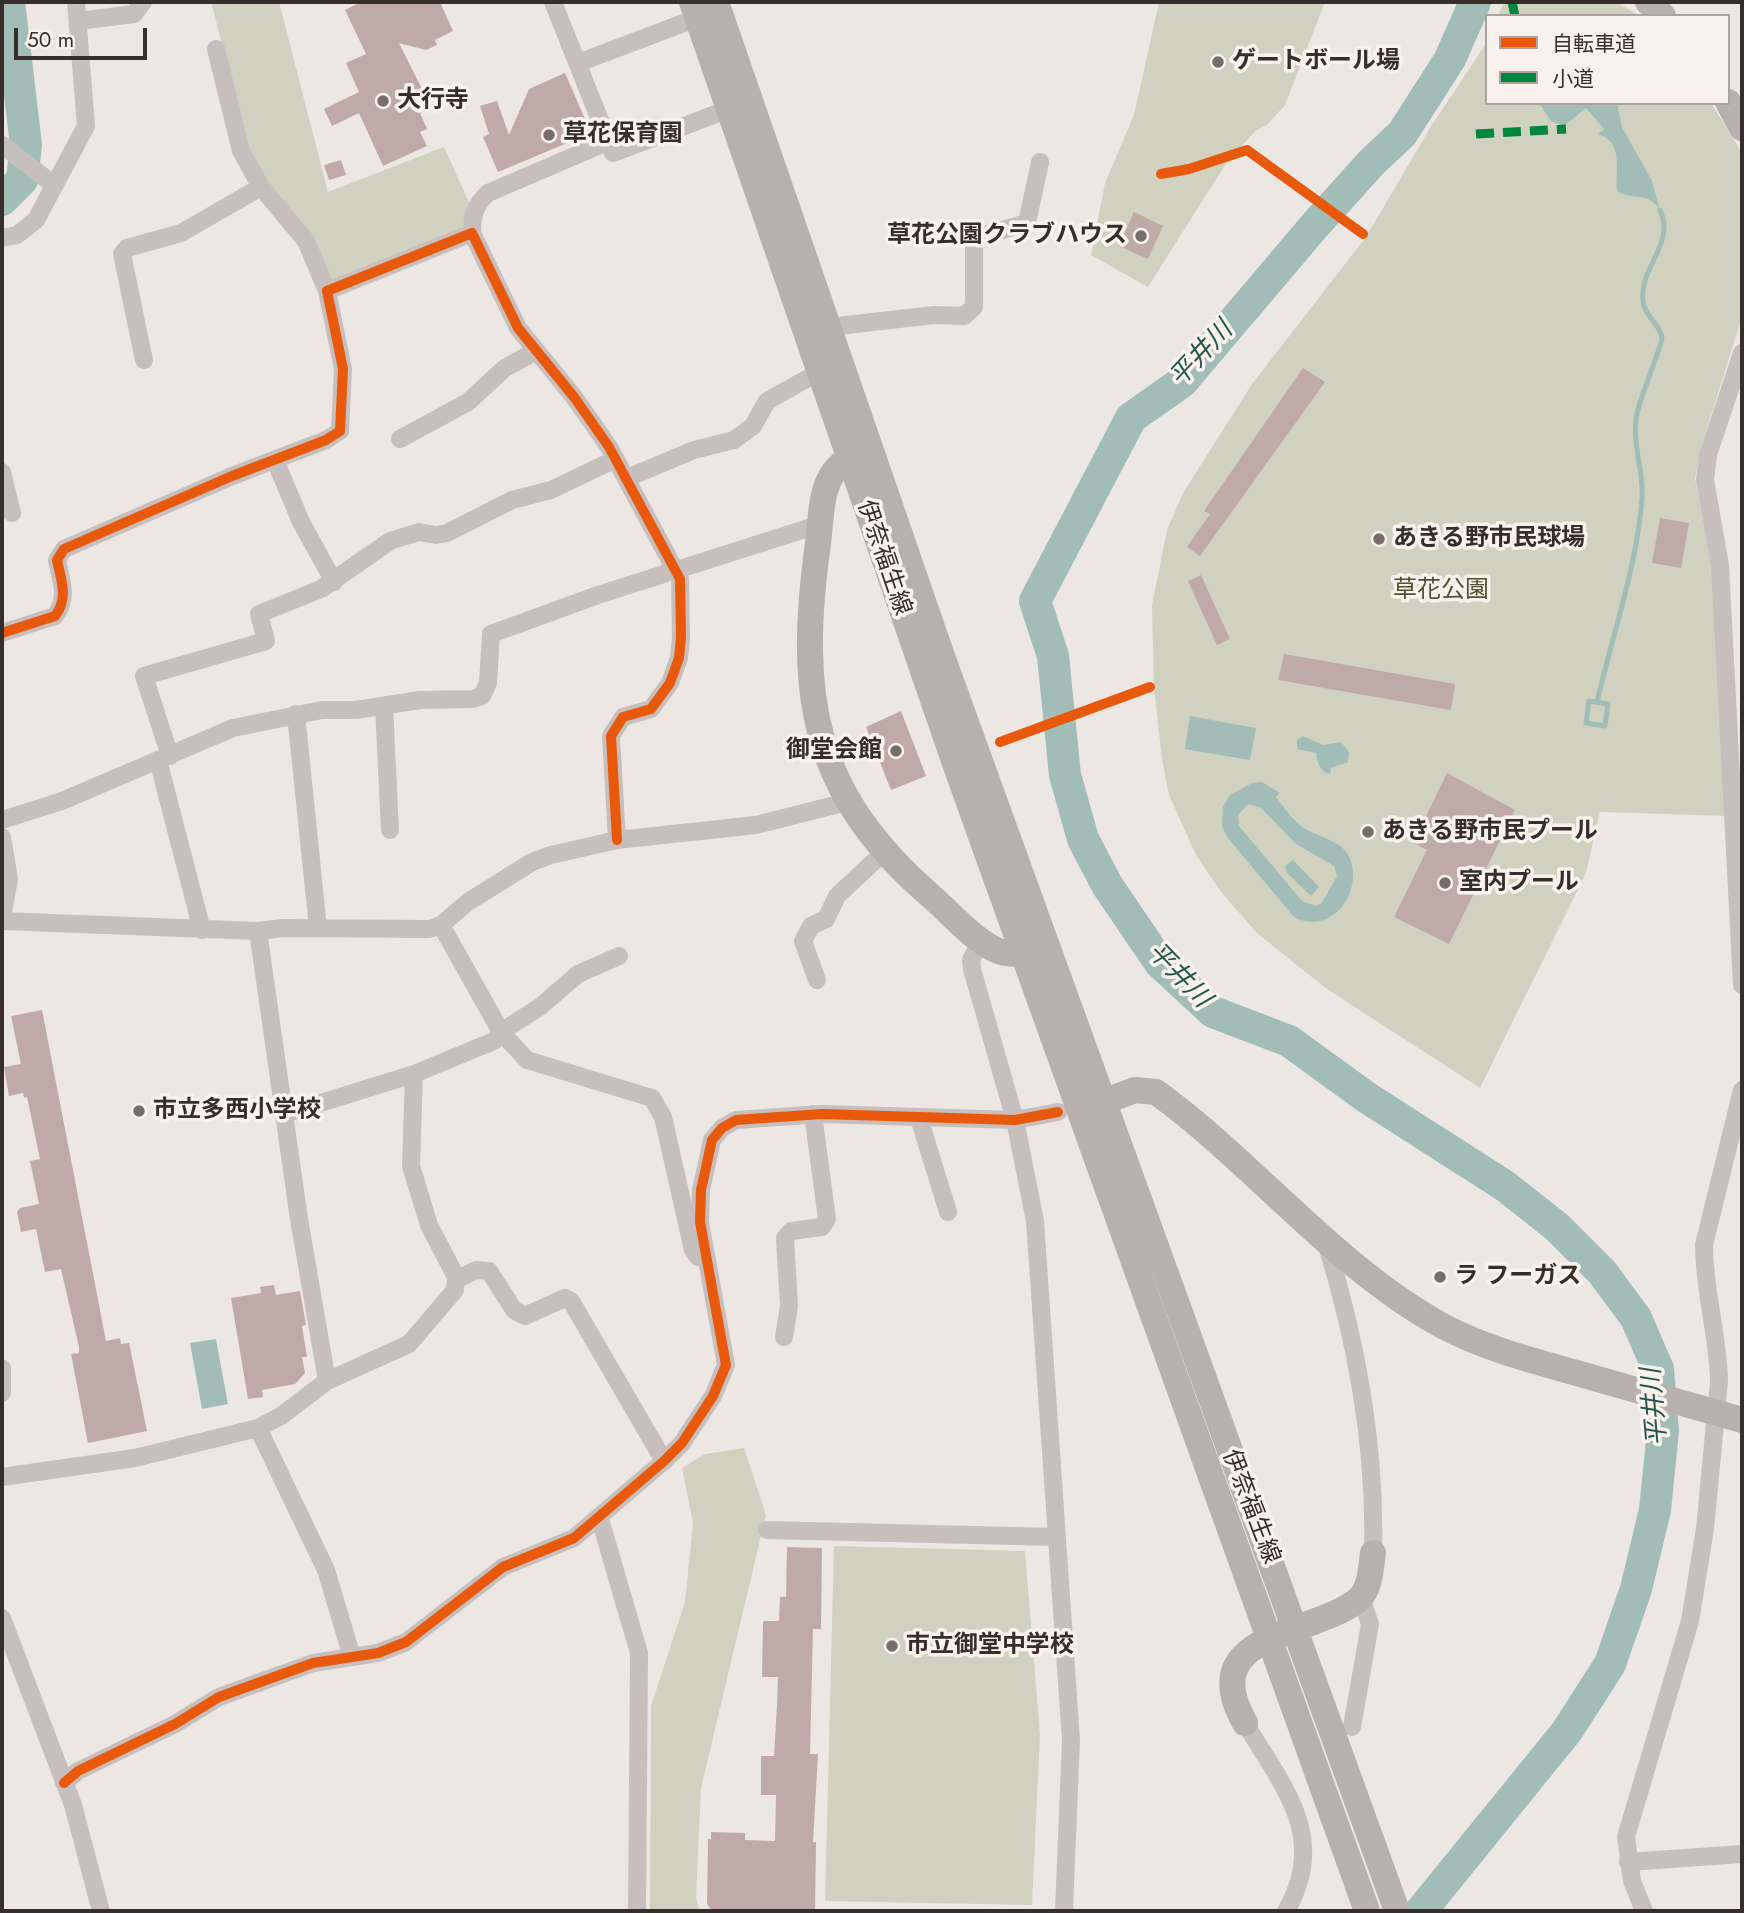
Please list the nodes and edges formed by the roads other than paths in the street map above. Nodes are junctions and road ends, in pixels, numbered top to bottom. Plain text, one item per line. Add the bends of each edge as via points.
1 (76, 2) edge
2 (143, 2) edge
3 (552, 2) edge
4 (1648, 2) edge
5 (702, 7) edge
6 (1661, 14) edge
7 (78, 21) junction
8 (216, 49) dead end
9 (578, 63) junction
10 (1730, 105) edge
11 (729, 110) junction
12 (1742, 128) edge
13 (607, 142) junction
14 (2, 146) edge
15 (1040, 162) dead end
16 (54, 185) junction
17 (261, 187) junction
18 (472, 233) junction
19 (2, 238) edge
20 (327, 291) junction
21 (829, 327) junction
22 (536, 351) junction
23 (1742, 353) edge
24 (144, 360) dead end
25 (819, 372) junction
26 (400, 439) dead end
27 (859, 453) junction
28 (616, 459) junction
29 (275, 460) junction
30 (2, 472) edge
31 (627, 478) junction
32 (12, 513) dead end
33 (821, 524) junction
34 (676, 569) junction
35 (334, 582) junction
36 (2, 633) edge
37 (384, 706) junction
38 (296, 714) junction
39 (164, 758) junction
40 (847, 802) junction
41 (2, 820) edge
42 (390, 830) dead end
43 (2, 837) edge
44 (617, 840) junction
45 (884, 852) junction
46 (2, 919) edge
47 (441, 925) junction
48 (318, 928) junction
49 (202, 930) junction
50 (258, 931) junction
51 (981, 940) junction
52 (1025, 955) junction
53 (619, 956) dead end
54 (1741, 965) edge
55 (817, 980) dead end
56 (1742, 985) edge
57 (501, 1032) junction
58 (414, 1074) junction
59 (1742, 1090) edge
60 (1105, 1102) junction
61 (1068, 1112) junction
62 (285, 1114) junction
63 (813, 1114) junction
64 (919, 1118) junction
65 (1015, 1120) junction
66 (948, 1212) dead end
67 (1325, 1239) junction
68 (709, 1274) junction
69 (456, 1280) junction
70 (784, 1337) dead end
71 (2, 1368) edge
72 (2, 1378) edge
73 (327, 1381) junction
74 (2, 1393) edge
75 (1710, 1410) junction
76 (1742, 1420) edge
77 (258, 1428) junction
78 (664, 1461) junction
79 (2, 1477) edge
80 (600, 1519) junction
81 (767, 1530) dead end
82 (1055, 1537) junction
83 (1373, 1553) joint
84 (1361, 1598) junction
85 (2, 1618) edge
86 (1295, 1627) junction
87 (1269, 1638) junction
88 (352, 1657) junction
89 (1245, 1723) joint
90 (1352, 1727) dead end
91 (64, 1783) junction
92 (1742, 1854) edge
93 (1628, 1862) junction
94 (1394, 1904) edge
95 (101, 1911) edge
96 (637, 1911) edge
97 (1064, 1911) edge
98 (1286, 1911) edge
99 (1367, 1911) edge
100 (1644, 1911) edge

1 - 7 street
2 - 7 street via 134,14
3 - 9 street
4 - 6 main road
5 - 9 street
5 - 11 main road, 伊奈福生線
5 - 21 main road, 伊奈福生線
7 - 16 street via 86,126
8 - 17 street via 241,151
9 - 13 street
10 - 12 main road
11 - 13 street via 613,153
11 - 25 main road, 伊奈福生線
13 - 18 street via 488,193 477,203
14 - 16 street
15 - 21 street via 1027,223 974,238 974,307 964,316 934,314
16 - 19 street via 29,229
17 - 20 street via 306,241
17 - 24 street via 181,233 128,248 122,254
18 - 20 street
18 - 22 street via 505,305
20 - 29 street via 344,369 340,431
21 - 27 main road, 伊奈福生線
22 - 26 street via 505,368 468,402
22 - 28 street
23 - 54 street via 1708,455 1705,480 1720,565
25 - 27 main road, 伊奈福生線
25 - 31 street via 767,401 752,426 734,440 694,450
27 - 33 main road via 836,466 828,478
27 - 52 main road, 伊奈福生線
27 - 60 main road, 伊奈福生線
28 - 31 street
28 - 35 street via 551,490 512,500 447,533 419,532 390,541
29 - 35 street via 301,522
29 - 36 street via 64,549 57,560 65,598 55,616
30 - 32 street
31 - 34 street
33 - 34 street
33 - 40 main road via 809,634 813,698 820,733
34 - 37 street via 491,634 488,683 482,696
34 - 44 street via 682,613 676,666 660,699 642,713 623,717 611,736
35 - 39 street via 259,614 266,641 144,676
37 - 38 street
37 - 42 street
38 - 39 street via 233,728
38 - 48 street
39 - 41 street via 62,801
39 - 49 street
40 - 44 street via 756,825
40 - 45 main road
43 - 46 street via 9,879
44 - 47 street via 532,862 468,902
45 - 51 main road
45 - 55 street via 837,896 826,919 811,926 803,941
46 - 49 street
47 - 48 street via 429,929
47 - 57 street
48 - 50 street
49 - 50 street
50 - 62 street
51 - 52 main road via 999,951
51 - 65 street via 971,960 972,969
52 - 61 main road, 伊奈福生線
53 - 57 street via 578,974
54 - 56 street
57 - 58 street via 494,1041
57 - 68 street via 527,1060 652,1098 663,1117 693,1250
58 - 62 street
58 - 69 street via 411,1166 429,1225
59 - 75 street via 1704,1245 1718,1360
60 - 61 main road
60 - 67 main road via 1135,1090 1156,1092
60 - 86 main road, 伊奈福生線 via 1214,1414
61 - 65 street
61 - 87 main road, 伊奈福生線
62 - 73 street
63 - 64 street
63 - 68 street via 736,1120 712,1140 700,1211
63 - 70 street via 827,1219 822,1227 791,1231 785,1238 789,1306
64 - 65 street
64 - 66 street
65 - 82 street via 1035,1221
67 - 75 main road via 1439,1324 1491,1346
67 - 83 street via 1355,1350 1374,1509
68 - 78 street via 726,1366 713,1396 682,1443
69 - 73 street via 456,1290 410,1344
69 - 78 street via 477,1270 489,1271 514,1310 525,1316 554,1300 571,1301
71 - 72 street
72 - 74 street
73 - 77 street
75 - 76 main road
75 - 93 street via 1705,1530 1690,1621 1626,1837
77 - 79 street via 135,1458
77 - 88 street via 326,1570
78 - 80 street
80 - 88 street via 574,1538 503,1567 405,1642
80 - 96 street via 639,1653
81 - 82 street
82 - 97 street via 1071,1740
83 - 84 main road
84 - 86 main road
84 - 90 street via 1370,1624
85 - 91 street
86 - 87 main road
86 - 94 main road, 伊奈福生線
87 - 89 main road via 1236,1667 1231,1681 1232,1696
87 - 99 main road, 伊奈福生線
88 - 91 street via 313,1663 219,1697 78,1771
89 - 98 street via 1279,1781 1306,1846 1304,1866
91 - 95 street
92 - 93 street
93 - 100 street

